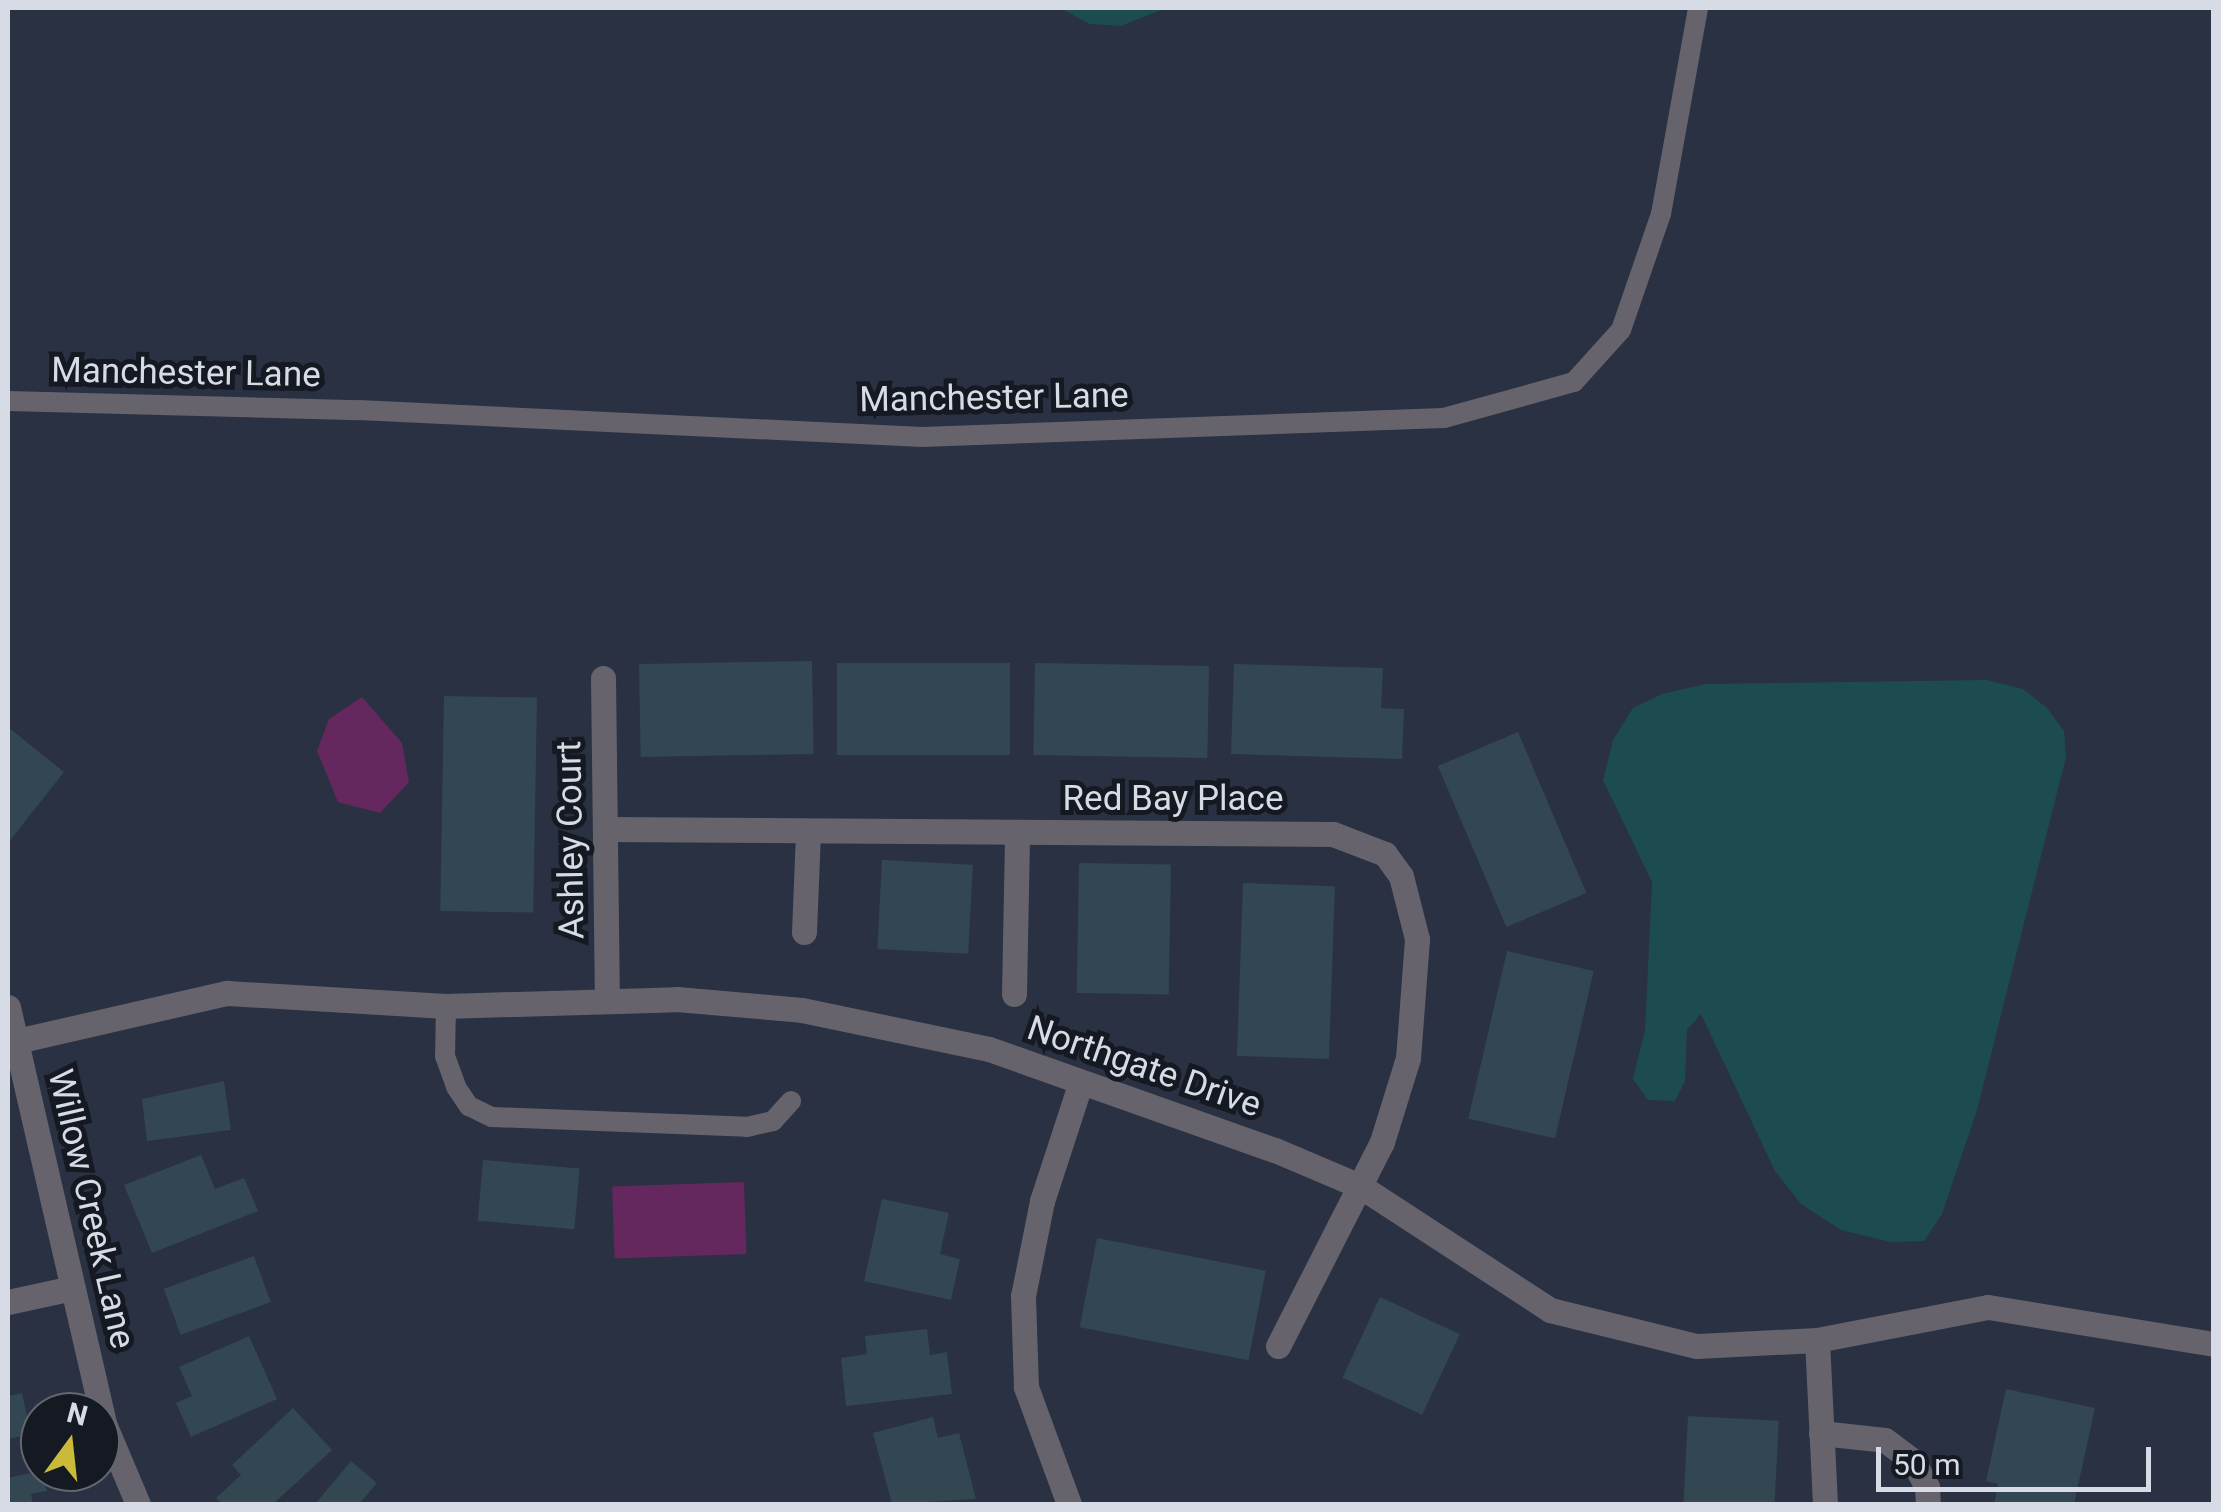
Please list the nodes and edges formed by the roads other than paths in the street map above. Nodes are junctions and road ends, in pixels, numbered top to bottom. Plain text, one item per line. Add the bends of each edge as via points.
1 (1698, 8) edge
2 (8, 401) edge
3 (603, 678) dead end
4 (606, 829) junction
5 (808, 831) junction
6 (1017, 833) junction
7 (804, 932) dead end
8 (1014, 994) dead end
9 (607, 1001) junction
10 (446, 1006) junction
11 (8, 1008) edge
12 (12, 1042) edge
13 (1082, 1082) junction
14 (791, 1101) dead end
15 (1360, 1186) junction
16 (72, 1288) junction
17 (8, 1302) edge
18 (1817, 1340) junction
19 (2214, 1344) edge
20 (1278, 1346) dead end
21 (1822, 1433) junction
22 (138, 1504) edge
23 (1069, 1504) edge
24 (1824, 1504) edge
25 (1928, 1504) edge

1 - 2 lane, Manchester Lane via 1661,214 1621,330 1574,382 1444,418 922,437
3 - 4 street, Ashley Court
4 - 5 street, Red Bay Place
4 - 9 street, Ashley Court
5 - 6 street, Red Bay Place
5 - 7 street
6 - 8 street
6 - 15 street, Red Bay Place via 1334,834 1385,854 1412,906 1416,989 1399,1092
9 - 10 street, Northgate Drive
9 - 13 street, Northgate Drive via 741,1002 868,1020 989,1049
10 - 12 street, Northgate Drive via 227,993
10 - 14 lane via 446,1056 456,1087 469,1106 492,1117 746,1127 773,1121
11 - 12 street, Willow Creek Lane
12 - 16 street, Willow Creek Lane
13 - 15 street, Northgate Drive
13 - 23 street via 1042,1201 1023,1296 1026,1386
15 - 18 street, Northgate Drive via 1550,1310 1697,1346
15 - 20 street, Red Bay Place
16 - 17 street
16 - 22 street, Willow Creek Lane via 105,1426
18 - 19 street, Northgate Drive via 1988,1307
18 - 21 street
21 - 24 street
21 - 25 street via 1885,1440 1913,1461 1928,1487

